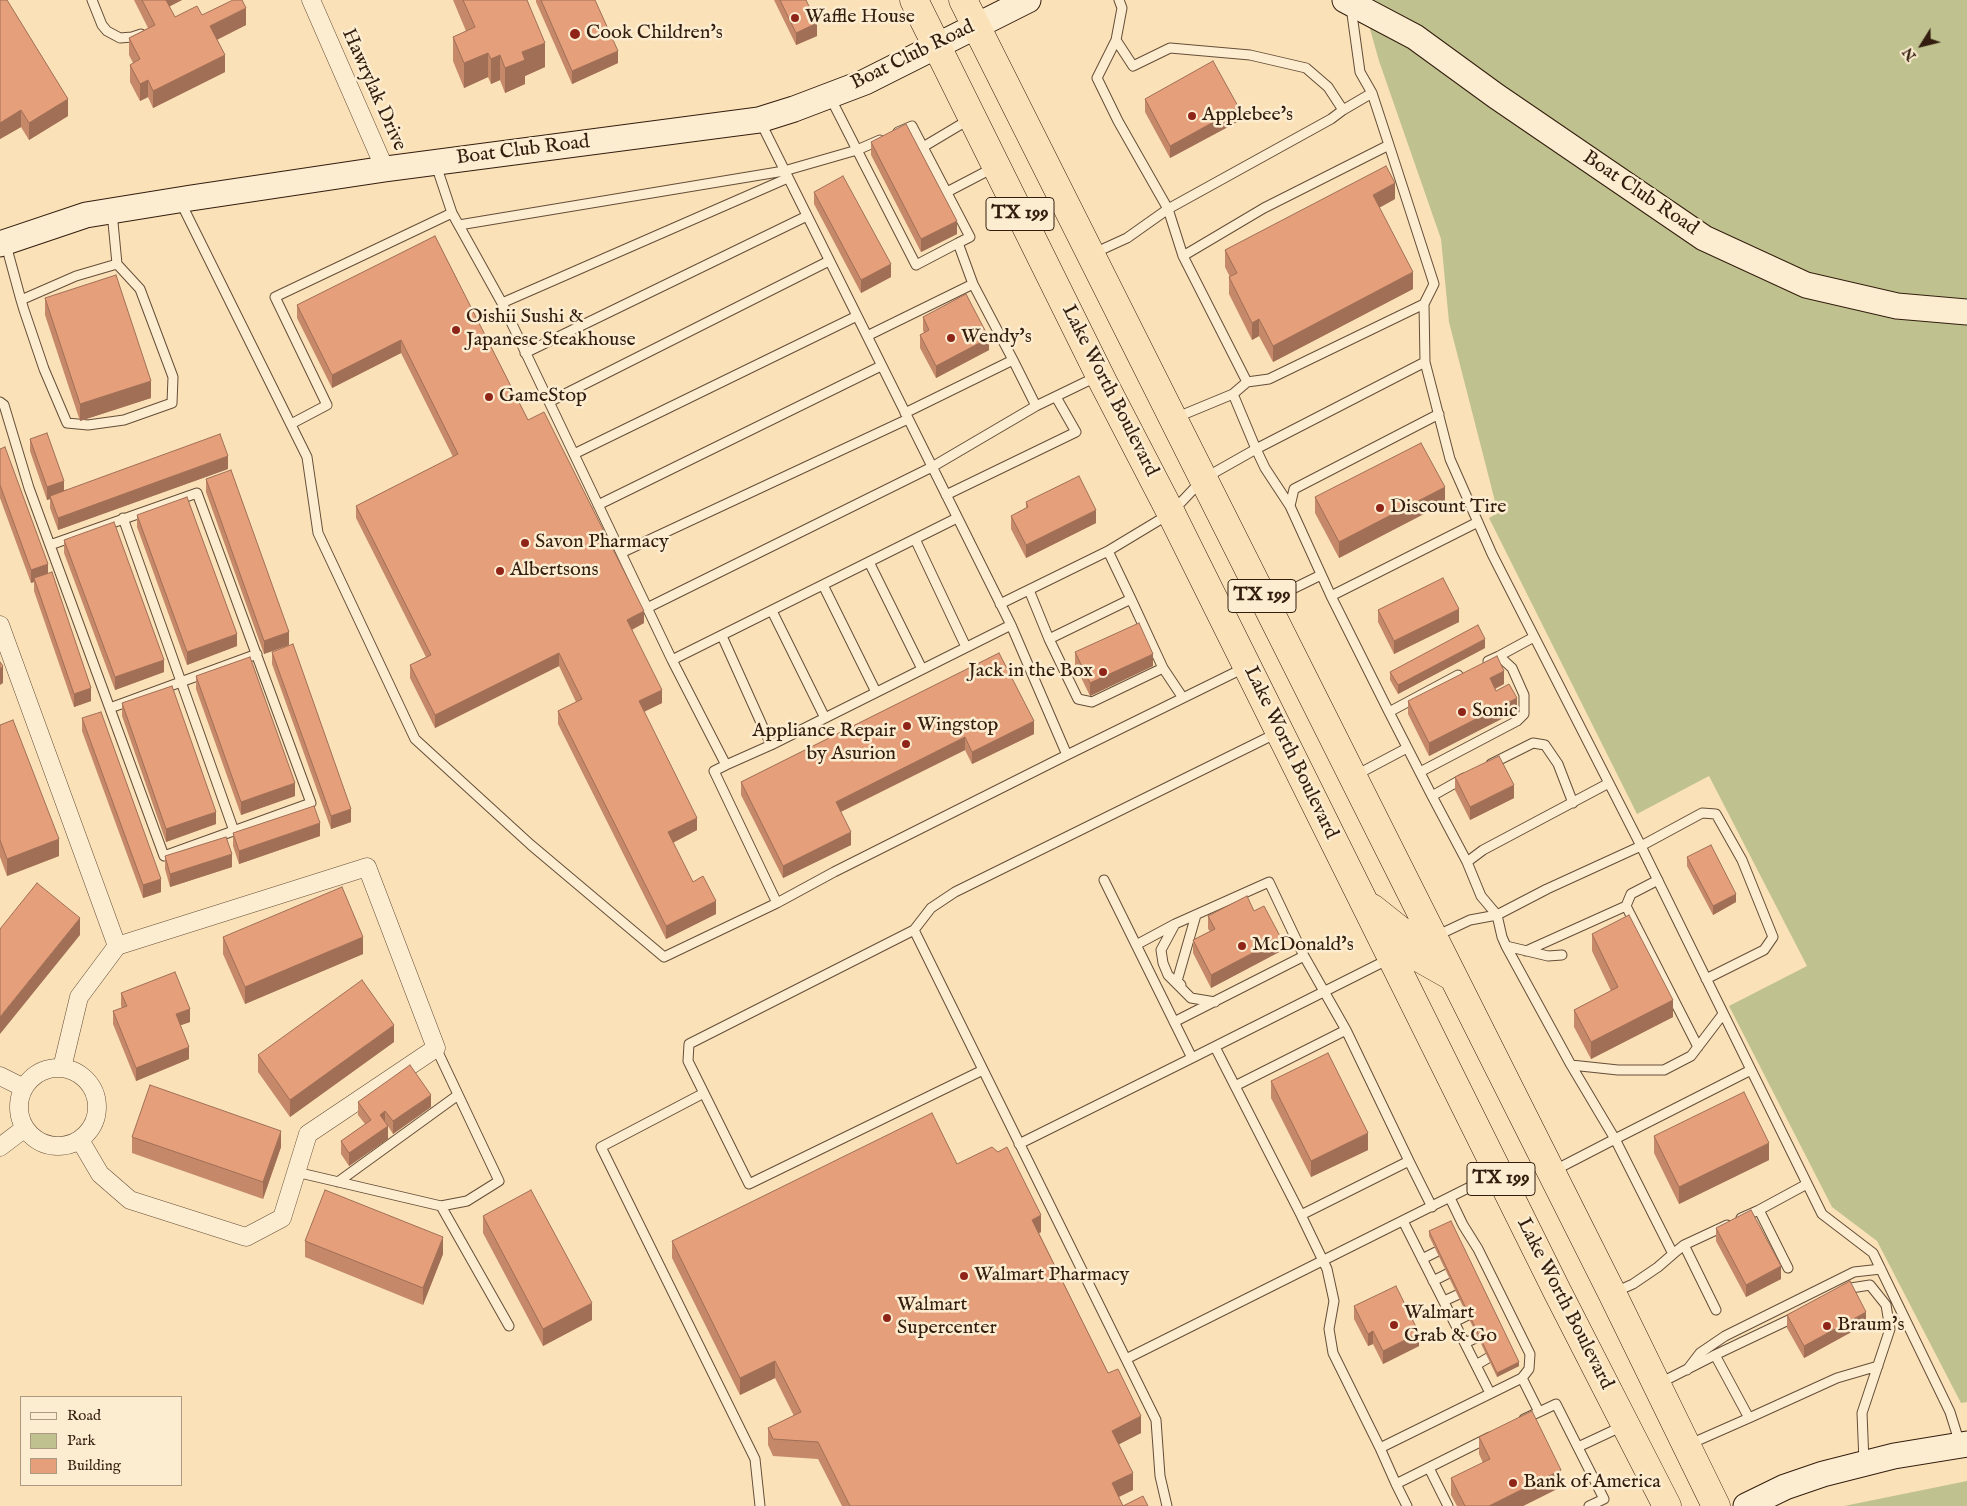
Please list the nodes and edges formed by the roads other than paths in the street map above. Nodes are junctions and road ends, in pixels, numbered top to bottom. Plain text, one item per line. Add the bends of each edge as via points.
1 (92, 0) edge
2 (311, 0) edge
3 (914, 0) edge
4 (963, 0) edge
5 (1028, 0) edge
6 (1119, 0) edge
7 (1348, 1) edge
8 (976, 26) junction
9 (149, 30) edge
10 (1116, 40) junction
11 (936, 46) junction
12 (1372, 93) junction
13 (829, 96) junction
14 (1343, 110) junction
15 (972, 118) junction
16 (759, 120) junction
17 (1389, 145) junction
18 (923, 147) junction
19 (857, 150) junction
20 (435, 162) junction
21 (996, 166) junction
22 (385, 169) junction
23 (786, 175) junction
24 (947, 192) junction
25 (180, 200) junction
26 (1168, 209) junction
27 (112, 211) junction
28 (452, 213) junction
29 (807, 216) junction
30 (459, 225) junction
31 (3, 243) edge
32 (958, 243) junction
33 (1091, 255) junction
34 (1183, 256) junction
35 (829, 261) junction
36 (117, 264) junction
37 (973, 284) junction
38 (21, 300) junction
39 (502, 303) junction
40 (1424, 304) junction
41 (1967, 312) edge
42 (857, 316) junction
43 (867, 336) junction
44 (525, 353) junction
45 (1013, 360) junction
46 (1425, 362) junction
47 (881, 366) junction
48 (1100, 374) junction
49 (1247, 382) junction
50 (1233, 394) junction
51 (1056, 396) junction
52 (0, 402) edge
53 (549, 402) junction
54 (1036, 406) junction
55 (1439, 414) junction
56 (906, 416) junction
57 (1174, 419) junction
58 (291, 424) junction
59 (1256, 449) junction
60 (574, 454) junction
61 (932, 466) junction
62 (1203, 478) junction
63 (946, 495) junction
64 (598, 505) junction
65 (1290, 506) junction
66 (1171, 513) junction
67 (124, 518) junction
68 (958, 518) junction
69 (1478, 522) junction
70 (915, 539) junction
71 (50, 545) junction
72 (1108, 551) junction
73 (621, 554) junction
74 (869, 562) junction
75 (1321, 575) junction
76 (823, 585) junction
77 (1029, 590) junction
78 (1331, 596) junction
79 (1131, 599) junction
80 (1264, 602) junction
81 (1000, 604) junction
82 (647, 608) junction
83 (772, 611) junction
84 (0, 625) edge
85 (1010, 625) junction
86 (722, 636) junction
87 (1534, 637) junction
88 (1049, 639) junction
89 (966, 647) junction
90 (257, 654) junction
91 (1499, 656) junction
92 (672, 660) junction
93 (1482, 664) edge
94 (1247, 666) junction
95 (1163, 668) junction
96 (922, 669) junction
97 (1464, 673) edge
98 (181, 682) junction
99 (876, 692) junction
100 (1183, 698) junction
101 (110, 708) junction
102 (1389, 712) junction
103 (825, 718) junction
104 (1280, 732) junction
105 (771, 745) junction
106 (1407, 748) junction
107 (1067, 755) junction
108 (726, 765) junction
109 (1420, 772) junction
110 (1353, 776) junction
111 (1609, 782) junction
112 (1432, 796) junction
113 (1573, 803) junction
114 (234, 831) junction
115 (1641, 846) junction
116 (1468, 862) junction
117 (1104, 880) dead end
118 (1658, 880) junction
119 (777, 903) junction
120 (1365, 903) junction
121 (1626, 906) junction
122 (1196, 915) junction
123 (1497, 915) junction
124 (1175, 924) junction
125 (914, 930) junction
126 (1433, 937) junction
127 (1136, 945) junction
128 (117, 946) junction
129 (1506, 946) junction
130 (1526, 951) junction
131 (1562, 955) dead end
132 (1304, 956) junction
133 (1392, 958) junction
134 (1453, 978) junction
135 (1706, 979) junction
136 (1323, 992) junction
137 (1191, 998) junction
138 (1215, 1002) junction
139 (1723, 1014) junction
140 (1174, 1022) junction
141 (1346, 1030) junction
142 (1215, 1047) junction
143 (1698, 1047) junction
144 (436, 1048) junction
145 (1192, 1058) junction
146 (1571, 1065) junction
147 (62, 1068) junction
148 (983, 1070) junction
149 (1751, 1070) junction
150 (0, 1076) edge
151 (1235, 1086) junction
152 (24, 1088) junction
153 (704, 1093) junction
154 (458, 1095) junction
155 (25, 1128) junction
156 (1615, 1139) junction
157 (80, 1140) junction
158 (1019, 1144) junction
159 (0, 1147) edge
160 (1409, 1161) junction
161 (296, 1172) junction
162 (1498, 1173) junction
163 (1550, 1173) junction
164 (338, 1182) junction
165 (1807, 1184) junction
166 (1450, 1198) junction
167 (441, 1206) junction
168 (1432, 1207) junction
169 (1759, 1210) junction
170 (1301, 1215) junction
171 (1403, 1221) junction
172 (1469, 1235) junction
173 (1458, 1241) edge
174 (1684, 1245) junction
175 (1436, 1252) edge
176 (1673, 1254) junction
177 (1422, 1259) junction
178 (1323, 1261) junction
179 (1788, 1268) dead end
180 (1881, 1269) junction
181 (1447, 1274) edge
182 (1433, 1280) junction
183 (1612, 1293) junction
184 (1457, 1295) edge
185 (1835, 1296) edge
186 (1444, 1301) junction
187 (1716, 1310) dead end
188 (1804, 1312) edge
189 (1468, 1315) edge
190 (1454, 1322) junction
191 (509, 1326) dead end
192 (1478, 1337) edge
193 (1465, 1343) junction
194 (1715, 1355) junction
195 (1488, 1358) edge
196 (1126, 1359) junction
197 (1476, 1365) junction
198 (1878, 1366) junction
199 (1687, 1370) junction
200 (1522, 1378) junction
201 (1657, 1384) junction
202 (1490, 1393) junction
203 (1539, 1412) junction
204 (1749, 1418) junction
205 (1514, 1424) edge
206 (1626, 1425) junction
207 (1497, 1433) edge
208 (1964, 1444) edge
209 (1688, 1445) junction
210 (1578, 1447) junction
211 (1380, 1448) junction
212 (1864, 1463) junction
213 (1429, 1468) junction
214 (1396, 1484) junction
215 (760, 1506) edge
216 (1167, 1506) edge
217 (1407, 1506) edge
218 (1448, 1506) edge
219 (1589, 1506) edge
220 (1668, 1506) edge
221 (1716, 1506) edge
222 (1746, 1506) edge

1 - 9 lane via 102,25 113,35 127,38
2 - 22 street, Hawrylak Drive
3 - 11 highway, Lake Worth Boulevard / TX 199
4 - 8 highway, TX 199
5 - 8 main road, Boat Club Road
6 - 10 lane via 1122,8
7 - 12 lane via 1360,72
7 - 41 main road, Boat Club Road via 1415,37 1704,238 1806,286 1897,306
8 - 11 main road, Boat Club Road
8 - 33 highway, TX 199
10 - 14 lane via 1133,66 1170,48 1250,55 1306,68 1328,87
10 - 26 lane via 1097,78
11 - 13 main road, Boat Club Road via 865,82
11 - 15 highway, Lake Worth Boulevard / TX 199
12 - 14 lane
12 - 17 lane
13 - 16 main road, Boat Club Road
13 - 19 lane
14 - 26 lane
15 - 18 lane
15 - 21 highway, Lake Worth Boulevard / TX 199
16 - 20 main road, Boat Club Road
16 - 23 lane
17 - 34 lane via 1264,208
17 - 40 lane via 1434,284
18 - 19 lane via 912,126
18 - 24 lane
19 - 23 lane
19 - 32 lane via 916,265
20 - 22 main road, Boat Club Road
20 - 28 lane
21 - 24 lane
21 - 48 highway, Lake Worth Boulevard / TX 199
22 - 25 main road, Boat Club Road
23 - 29 lane
23 - 30 lane
23 - 39 lane
24 - 32 lane via 970,237
25 - 27 main road, Boat Club Road
25 - 58 lane
26 - 33 lane via 1126,238
26 - 34 lane
27 - 31 main road, Boat Club Road via 86,215
27 - 36 lane
28 - 30 lane
28 - 58 lane via 275,297 327,406
29 - 35 lane
29 - 44 lane
30 - 39 lane
31 - 38 lane
32 - 37 lane
33 - 57 highway, TX 199
34 - 49 lane
35 - 42 lane
35 - 53 lane
36 - 38 lane via 76,276
36 - 38 lane via 140,289 173,378 172,403 124,420 88,425 67,423 44,369
37 - 43 lane
37 - 45 lane
39 - 44 lane
40 - 46 lane
40 - 49 lane via 1269,379
42 - 43 lane
42 - 60 lane
43 - 47 lane
44 - 53 lane
45 - 54 lane
45 - 56 lane
46 - 55 lane
46 - 59 lane
47 - 56 lane
47 - 64 lane
48 - 51 lane
48 - 66 highway, Lake Worth Boulevard / TX 199
49 - 50 lane
50 - 57 lane
50 - 59 lane
51 - 54 lane
51 - 63 lane via 1076,432
52 - 71 lane via 4,405 28,488
53 - 60 lane
54 - 61 lane
55 - 65 lane via 1294,489
55 - 69 lane via 1450,459
56 - 61 lane
56 - 73 lane
57 - 62 highway, TX 199
58 - 119 lane via 307,457 318,533 415,739 531,845 664,957
59 - 62 lane
59 - 65 lane
60 - 64 lane
61 - 63 lane
61 - 82 lane
62 - 66 lane
62 - 80 highway, TX 199
63 - 68 lane
64 - 73 lane
65 - 75 lane
66 - 72 lane
66 - 94 highway, Lake Worth Boulevard / TX 199
67 - 71 lane
67 - 90 lane via 197,492
67 - 98 lane
68 - 70 lane
68 - 81 lane
69 - 78 lane
69 - 87 lane
70 - 74 lane
70 - 89 lane
71 - 101 lane
72 - 77 lane
72 - 79 lane
73 - 82 lane
74 - 76 lane
74 - 96 lane
75 - 78 lane
75 - 80 lane
76 - 83 lane
76 - 99 lane
77 - 81 lane
77 - 88 lane
78 - 102 lane
79 - 88 lane
79 - 95 lane
80 - 110 highway, TX 199
81 - 85 lane
82 - 92 lane
83 - 86 lane
83 - 103 lane
84 - 128 street
85 - 89 lane
85 - 107 lane
86 - 92 lane
86 - 105 lane
87 - 91 lane
87 - 111 lane
88 - 95 lane via 1078,699 1092,702
89 - 96 lane
90 - 98 lane
90 - 114 lane via 312,803
91 - 93 lane
91 - 109 lane via 1512,668 1524,695 1524,714
92 - 108 lane
94 - 100 lane
94 - 104 highway, Lake Worth Boulevard / TX 199
95 - 100 lane
96 - 99 lane
97 - 102 lane
98 - 101 lane
98 - 114 lane
99 - 103 lane
100 - 107 lane
101 - 114 lane via 164,856
102 - 106 lane
103 - 105 lane
104 - 120 highway, Lake Worth Boulevard / TX 199
104 - 125 lane via 955,892 931,908
105 - 108 lane
106 - 109 lane
106 - 110 lane
107 - 119 lane
108 - 119 lane via 714,771
109 - 112 lane
110 - 126 highway, TX 199
111 - 113 lane
111 - 115 lane
112 - 113 lane via 1532,743 1545,745 1558,764
112 - 116 lane
113 - 116 lane via 1483,850
115 - 118 lane
115 - 123 lane
115 - 135 lane via 1702,813 1716,814 1742,860 1773,937 1764,950
116 - 123 lane via 1481,896
117 - 127 lane
118 - 121 lane via 1631,894
118 - 135 lane
120 - 126 highway via 1401,931 1414,937
120 - 133 highway, Lake Worth Boulevard / TX 199
121 - 130 lane
121 - 143 lane
122 - 124 lane
122 - 132 lane via 1269,882
122 - 137 lane via 1177,981
123 - 126 lane via 1470,920
123 - 129 lane
124 - 127 lane
124 - 137 lane via 1162,950 1163,964 1168,975
125 - 148 lane
125 - 153 lane via 689,1044 688,1061
126 - 134 highway, TX 199
127 - 140 lane
128 - 144 street via 367,866
128 - 147 street via 79,996
129 - 130 lane
129 - 146 lane
130 - 131 lane via 1548,956
132 - 136 lane
132 - 138 lane
133 - 134 highway via 1405,954 1416,956
133 - 136 lane
133 - 162 highway, Lake Worth Boulevard / TX 199
134 - 163 highway, TX 199
135 - 139 lane
136 - 141 lane
136 - 142 lane
137 - 138 lane
138 - 140 lane
139 - 143 lane
139 - 149 lane
140 - 145 lane
141 - 151 lane
141 - 160 lane
142 - 145 lane
142 - 151 lane
143 - 146 lane via 1690,1056 1664,1070
144 - 154 lane
144 - 161 street via 308,1134
145 - 158 lane
146 - 156 lane
147 - 152 street via 43,1071
147 - 157 street via 80,1074 96,1095 98,1108 95,1120
148 - 153 lane via 749,1184
148 - 158 lane
149 - 156 lane
149 - 165 lane
150 - 152 street
151 - 170 lane
152 - 155 street via 20,1114
153 - 215 lane via 601,1147 755,1459
154 - 164 lane
154 - 167 lane via 500,1181 467,1201
155 - 157 street via 44,1143 56,1146
155 - 159 street
156 - 163 lane
156 - 176 lane
157 - 161 street via 100,1174 130,1200 246,1237 282,1218
158 - 196 lane
160 - 168 lane
160 - 170 lane
161 - 164 lane
162 - 166 lane
162 - 206 highway, Lake Worth Boulevard / TX 199
163 - 183 highway, TX 199
164 - 167 lane
165 - 169 lane
165 - 180 lane via 1822,1214 1873,1252
166 - 168 lane
166 - 172 lane
167 - 191 lane
168 - 171 lane
169 - 174 lane
169 - 179 lane
170 - 178 lane
171 - 177 lane
171 - 178 lane
172 - 173 lane
172 - 200 lane via 1520,1343 1530,1354 1529,1369
174 - 176 lane
174 - 187 lane
175 - 177 lane
176 - 183 lane via 1633,1284
177 - 182 lane
178 - 196 lane
178 - 211 lane via 1334,1301 1329,1329 1333,1353
180 - 199 lane via 1854,1272 1725,1336 1700,1353
180 - 208 lane
181 - 182 lane
182 - 186 lane
183 - 201 highway, TX 199
184 - 186 lane
185 - 198 lane via 1851,1288 1870,1286 1886,1305 1890,1329
186 - 190 lane
188 - 194 lane
189 - 190 lane
190 - 193 lane
192 - 193 lane
193 - 197 lane
194 - 199 lane
194 - 204 lane
195 - 197 lane
196 - 216 lane via 1156,1420 1160,1476
197 - 202 lane
198 - 204 lane via 1837,1378
198 - 212 lane via 1862,1413
199 - 201 lane
200 - 202 lane
200 - 203 lane
201 - 209 highway, TX 199
202 - 211 lane
203 - 205 lane
203 - 210 lane via 1556,1404
204 - 209 lane
206 - 210 lane
206 - 220 highway, Lake Worth Boulevard / TX 199
207 - 213 lane
208 - 212 main road
209 - 221 highway, TX 199
210 - 219 lane via 1604,1499
211 - 214 lane
212 - 222 main road via 1823,1474
213 - 214 lane
213 - 218 lane
214 - 217 lane

